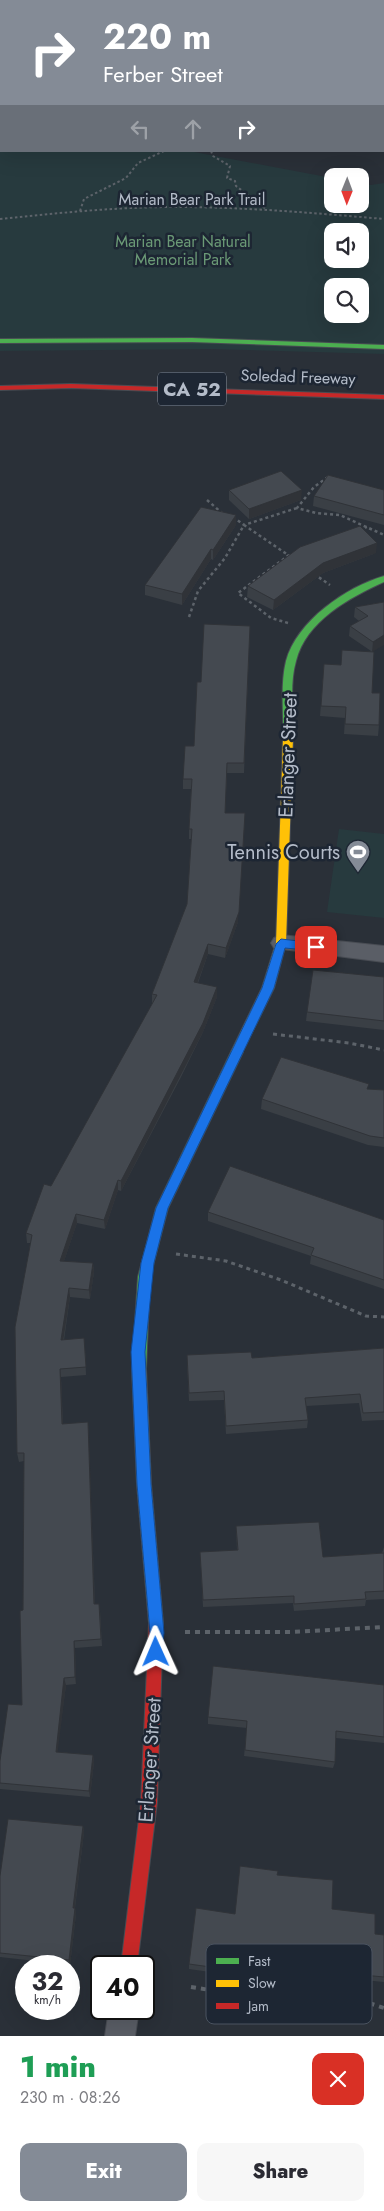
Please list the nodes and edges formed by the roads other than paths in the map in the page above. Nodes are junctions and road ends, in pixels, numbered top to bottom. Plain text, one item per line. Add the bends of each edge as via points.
1 (0, 341) edge
2 (384, 347) edge
3 (0, 388) edge
4 (384, 397) edge
5 (384, 579) edge
6 (281, 944) junction
7 (384, 954) edge
8 (130, 1955) edge
9 (122, 2020) edge
10 (120, 2036) edge

1 - 2 main road, Soledad Freeway via 279,342
3 - 4 main road, Soledad Freeway / CA 52 via 71,386
5 - 6 main road, Erlanger Street via 347,597 308,628 291,662
6 - 7 street
6 - 8 main road, Erlanger Street via 268,988 162,1208 144,1277 138,1352 144,1484 157,1633 149,1802
9 - 10 street

